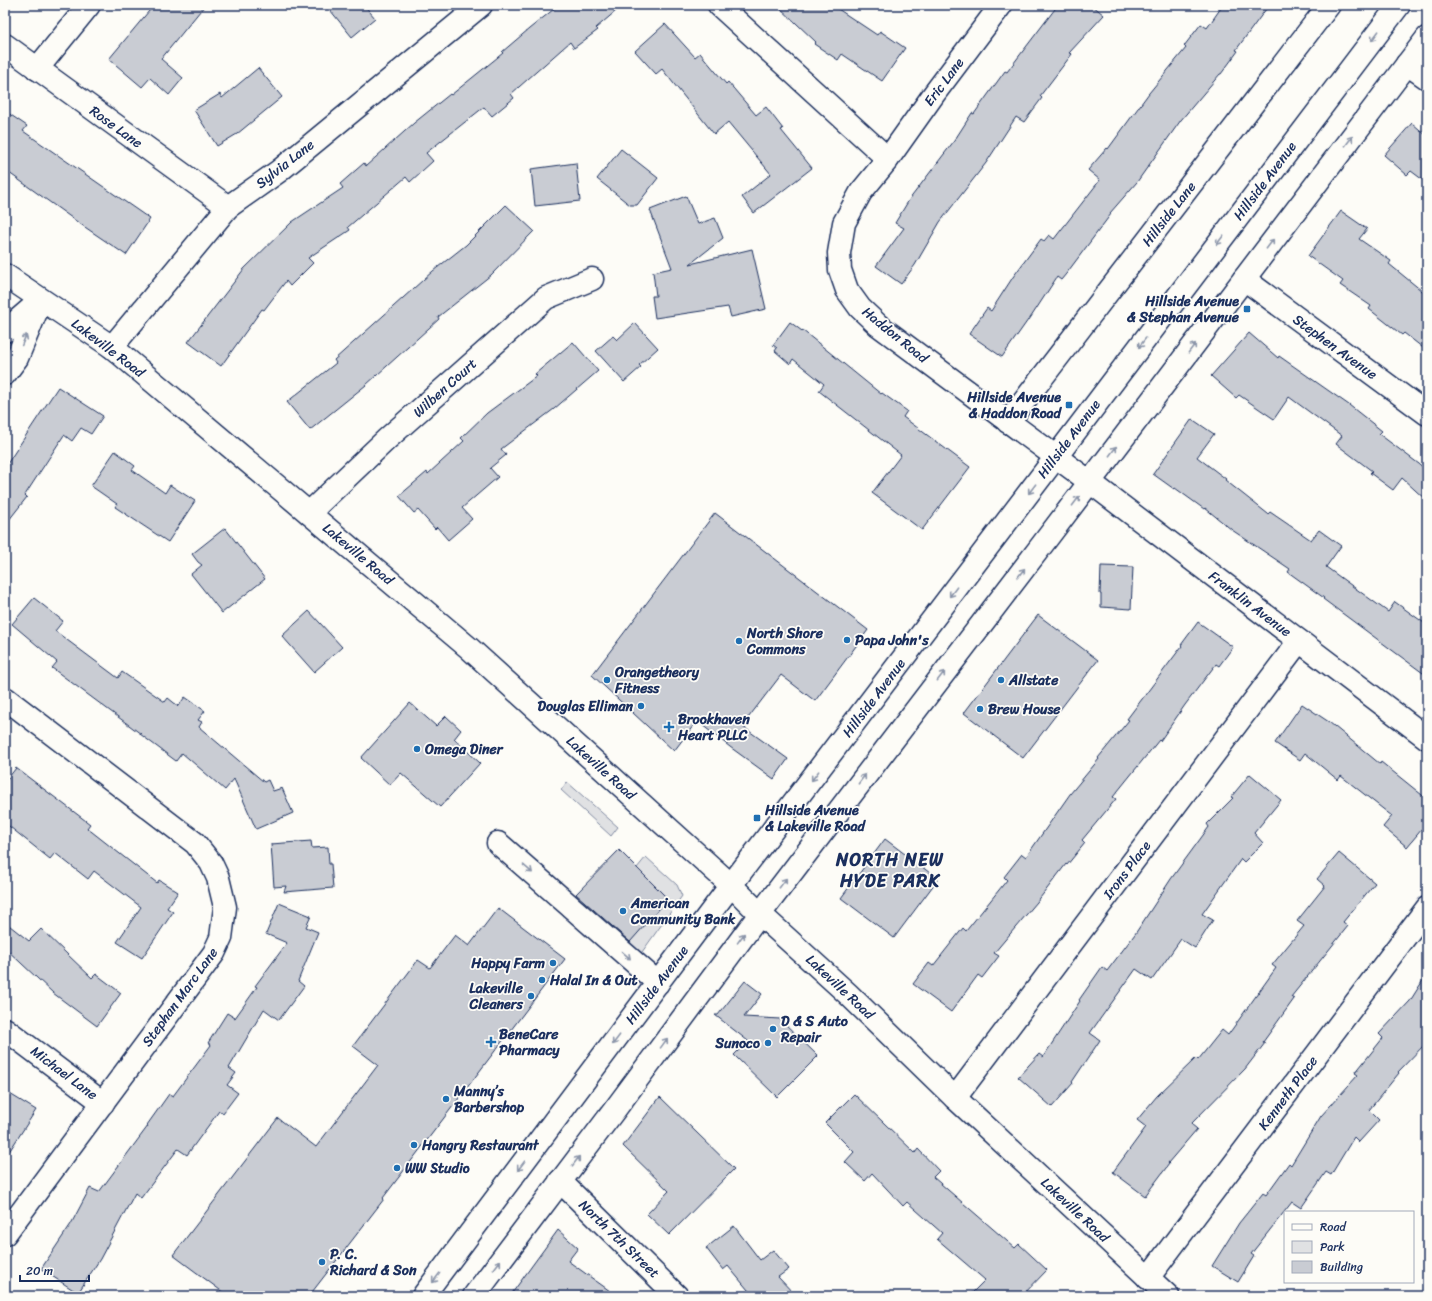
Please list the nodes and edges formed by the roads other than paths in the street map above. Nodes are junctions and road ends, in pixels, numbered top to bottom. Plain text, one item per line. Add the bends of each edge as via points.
1 (89, 5) edge
2 (481, 5) edge
3 (719, 5) edge
4 (1001, 5) edge
5 (1330, 5) edge
6 (1399, 5) edge
7 (1427, 38) edge
8 (5, 45) edge
9 (1408, 64) junction
10 (37, 69) junction
11 (1427, 78) edge
12 (888, 159) junction
13 (228, 207) junction
14 (5, 275) edge
15 (592, 279) dead end
16 (1244, 279) junction
17 (41, 300) junction
18 (5, 331) edge
19 (112, 347) junction
20 (5, 374) edge
21 (1427, 414) edge
22 (1008, 422) junction
23 (1055, 458) junction
24 (1082, 477) junction
25 (309, 513) junction
26 (1299, 641) junction
27 (5, 698) edge
28 (1427, 738) edge
29 (498, 843) dead end
30 (731, 885) junction
31 (1427, 908) edge
32 (760, 914) junction
33 (658, 983) junction
34 (5, 1028) edge
35 (955, 1098) junction
36 (103, 1103) junction
37 (560, 1182) junction
38 (5, 1234) edge
39 (1148, 1278) junction
40 (423, 1296) edge
41 (474, 1296) edge
42 (677, 1296) edge
43 (1168, 1296) edge

1 - 10 street
2 - 13 street, Sylvia Lane via 279,171
3 - 12 street
4 - 12 street, Eric Lane
5 - 22 street, Hillside Lane
6 -> 23 street, Hillside Avenue
7 - 9 street
8 - 10 street, Rose Lane
9 - 11 street
16 -> 9 street
10 - 13 street, Rose Lane
12 - 22 street, Haddon Road via 861,192 844,223 839,253 840,270 847,290 860,308 878,325
13 - 19 street, Sylvia Lane
14 - 17 street, Lakeville Road
15 - 25 street, Wilben Court via 546,298
16 - 21 street, Stephen Avenue
24 -> 16 street
17 - 18 street
17 - 19 street, Lakeville Road
20 -> 17 street via 17,358
19 - 25 street, Lakeville Road
22 - 23 street, Haddon Road
23 - 24 street, Haddon Road
23 -> 30 street, Hillside Avenue
24 - 26 street, Franklin Avenue
32 -> 24 street
25 - 30 street, Lakeville Road via 469,648
26 - 28 street, Franklin Avenue
26 - 35 street, Irons Place
27 - 36 street, Stephan Marc Lane via 195,843 211,863 218,878 225,907 221,938 214,953
29 -> 33 street
30 - 32 street, Lakeville Road
30 - 33 street, Hillside Avenue
31 - 39 street, Kenneth Place
32 - 35 street, Lakeville Road
37 -> 32 street
33 -> 40 street, Hillside Avenue
34 - 36 street, Michael Lane
35 - 39 street, Lakeville Road
36 - 38 street, Stephan Marc Lane
41 -> 37 street
37 - 42 street, North 7th Street
39 - 43 street, Lakeville Road

